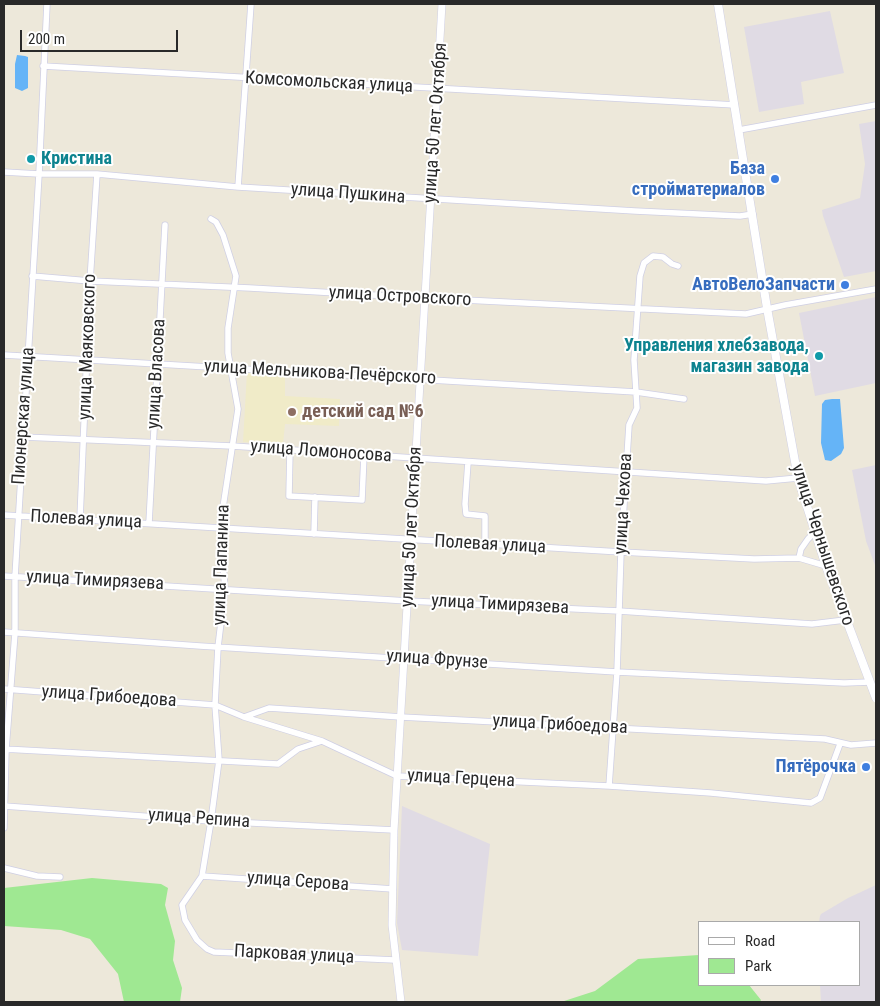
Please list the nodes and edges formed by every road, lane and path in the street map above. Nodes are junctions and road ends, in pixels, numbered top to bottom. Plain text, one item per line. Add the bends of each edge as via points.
1 (47, 4) edge
2 (251, 4) edge
3 (442, 4) edge
4 (717, 4) edge
5 (43, 66) junction
6 (245, 78) junction
7 (438, 89) junction
8 (735, 105) junction
9 (876, 105) edge
10 (739, 130) junction
11 (4, 172) edge
12 (40, 174) junction
13 (97, 174) junction
14 (238, 187) junction
15 (431, 199) junction
16 (753, 214) junction
17 (211, 219) dead end
18 (165, 226) dead end
19 (678, 266) dead end
20 (32, 276) junction
21 (90, 281) junction
22 (162, 284) junction
23 (236, 287) junction
24 (876, 289) edge
25 (424, 298) junction
26 (767, 308) junction
27 (638, 309) junction
28 (4, 355) edge
29 (28, 356) junction
30 (87, 360) junction
31 (158, 363) junction
32 (231, 367) junction
33 (420, 378) junction
34 (636, 392) junction
35 (684, 399) dead end
36 (23, 438) junction
37 (84, 440) junction
38 (153, 443) junction
39 (232, 446) junction
40 (290, 450) junction
41 (364, 455) junction
42 (416, 459) junction
43 (468, 462) junction
44 (626, 473) junction
45 (798, 478) junction
46 (315, 497) junction
47 (4, 515) edge
48 (18, 517) junction
49 (80, 519) junction
50 (149, 523) junction
51 (220, 528) junction
52 (814, 533) junction
53 (314, 534) junction
54 (411, 540) junction
55 (485, 544) junction
56 (621, 552) junction
57 (799, 558) junction
58 (826, 566) junction
59 (4, 576) edge
60 (15, 577) junction
61 (225, 589) junction
62 (408, 600) junction
63 (619, 611) junction
64 (845, 620) junction
65 (4, 632) edge
66 (15, 633) junction
67 (218, 647) junction
68 (405, 658) junction
69 (617, 672) junction
70 (870, 682) junction
71 (7, 689) edge
72 (876, 698) edge
73 (215, 704) junction
74 (244, 717) junction
75 (401, 717) junction
76 (612, 728) junction
77 (322, 741) junction
78 (876, 743) edge
79 (840, 744) junction
80 (5, 749) edge
81 (219, 760) junction
82 (397, 776) junction
83 (609, 786) junction
84 (4, 806) edge
85 (212, 821) junction
86 (4, 828) edge
87 (394, 830) junction
88 (4, 868) edge
89 (202, 876) junction
90 (60, 877) dead end
91 (393, 889) junction
92 (197, 940) joint
93 (395, 960) junction
94 (401, 1002) edge

1 - 5 street, Пионерская улица
2 - 6 street
3 - 7 street, улица 50 лет Октября
4 - 8 main road, улица Чернышевского
5 - 6 street, Комсомольская улица
5 - 12 street, Пионерская улица
6 - 7 street, Комсомольская улица
6 - 14 street
7 - 8 street, Комсомольская улица
7 - 15 street, улица 50 лет Октября
8 - 10 main road, улица Чернышевского
9 - 10 street
10 - 16 main road, улица Чернышевского
11 - 12 street, улица Пушкина
12 - 13 street, улица Пушкина
12 - 20 street, Пионерская улица
13 - 14 street, улица Пушкина
13 - 21 street, улица Маяковского
14 - 15 street, улица Пушкина
15 - 16 street, улица Пушкина via 740,216
15 - 25 street, улица 50 лет Октября
16 - 26 main road, улица Чернышевского
17 - 23 street, улица Папанина via 223,235 236,276
18 - 22 street, улица Власова
19 - 27 street, улица Чехова via 663,257 653,256 644,263
20 - 21 street, улица Островского
20 - 29 street, Пионерская улица
21 - 22 street, улица Островского
21 - 30 street, улица Маяковского
22 - 23 street, улица Островского
22 - 31 street, улица Власова
23 - 25 street, улица Островского
23 - 32 street, улица Папанина via 228,328
24 - 26 street, улица Островского
25 - 27 street, улица Островского
25 - 33 street, улица 50 лет Октября
26 - 27 street, улица Островского via 746,314
26 - 45 main road, улица Чернышевского
27 - 34 street, улица Чехова via 634,360
28 - 29 street, улица Мельникова-Печёрского
29 - 30 street, улица Мельникова-Печёрского
29 - 36 street, Пионерская улица
30 - 31 street, улица Мельникова-Печёрского
30 - 37 street, улица Маяковского
31 - 32 street, улица Мельникова-Печёрского
31 - 38 street, улица Власова
32 - 33 street, улица Мельникова-Печёрского
32 - 39 street, улица Папанина via 238,409
33 - 34 street, улица Мельникова-Печёрского
33 - 42 street, улица 50 лет Октября
34 - 35 street, улица Мельникова-Печёрского
34 - 44 street, улица Чехова via 637,408 629,425
36 - 37 street, улица Ломоносова
36 - 48 street, Пионерская улица
37 - 38 street, улица Ломоносова
37 - 49 street, улица Маяковского
38 - 39 street, улица Ломоносова
38 - 50 street, улица Власова
39 - 40 street, улица Ломоносова
39 - 51 street, улица Папанина
40 - 41 street, улица Ломоносова
40 - 46 street via 289,496
41 - 42 street, улица Ломоносова
41 - 46 street via 362,500
42 - 43 street, улица Ломоносова
42 - 54 street, улица 50 лет Октября
43 - 44 street, улица Ломоносова
43 - 55 street via 466,514 485,516
44 - 45 street, улица Ломоносова via 766,481
44 - 56 street, улица Чехова
45 - 52 main road, улица Чернышевского
46 - 53 street
47 - 48 street, Полевая улица
48 - 49 street, Полевая улица
48 - 60 street, Пионерская улица
49 - 50 street, Полевая улица
50 - 51 street, Полевая улица
51 - 53 street, Полевая улица
51 - 61 street, улица Папанина
52 - 57 street
52 - 58 main road, улица Чернышевского
53 - 54 street, Полевая улица
54 - 55 street, Полевая улица
54 - 62 street, улица 50 лет Октября
55 - 56 street, Полевая улица
56 - 57 street, Полевая улица via 754,559
56 - 63 street, улица Чехова
57 - 58 street, Полевая улица
58 - 64 main road, улица Чернышевского
59 - 60 street, улица Тимирязева
60 - 61 street, улица Тимирязева
60 - 66 street, Пионерская улица
61 - 62 street, улица Тимирязева
61 - 67 street, улица Папанина
62 - 63 street, улица Тимирязева
62 - 68 street, улица 50 лет Октября
63 - 64 street, улица Тимирязева via 812,624
63 - 69 street, улица Чехова
64 - 70 main road, улица Чернышевского
65 - 66 street, улица Фрунзе
66 - 67 street, улица Фрунзе
66 - 71 street, Пионерская улица
67 - 68 street, улица Фрунзе
67 - 73 street, улица Папанина
68 - 69 street, улица Фрунзе
68 - 75 street, улица 50 лет Октября
69 - 70 street, улица Фрунзе
69 - 76 street, улица Чехова
70 - 72 main road, улица Чернышевского
71 - 73 street, улица Грибоедова
71 - 80 street, Пионерская улица
73 - 74 street, улица Герцена
73 - 81 street, улица Папанина
74 - 75 street, улица Грибоедова via 269,708
74 - 77 street, улица Герцена
75 - 76 street, улица Грибоедова
75 - 82 street, улица 50 лет Октября
76 - 79 street, улица Грибоедова via 826,739
76 - 83 street, улица Чехова
77 - 81 street via 298,749 278,764
77 - 82 street, улица Герцена
78 - 79 street, улица Грибоедова
79 - 83 street, улица Герцена via 820,798 812,803
80 - 81 street
80 - 84 street, Пионерская улица
81 - 85 street, улица Папанина
82 - 83 street, улица Герцена
82 - 87 street, улица 50 лет Октября
84 - 85 street, улица Репина
84 - 86 street, Пионерская улица
85 - 87 street, улица Репина
85 - 89 street, улица Папанина
87 - 91 street, улица 50 лет Октября
88 - 90 street via 37,876
89 - 91 street, улица Серова
89 - 92 street, улица Папанина via 182,905 185,920
91 - 93 street, улица 50 лет Октября
92 - 93 street, Парковая улица via 214,952
93 - 94 street, улица 50 лет Октября

